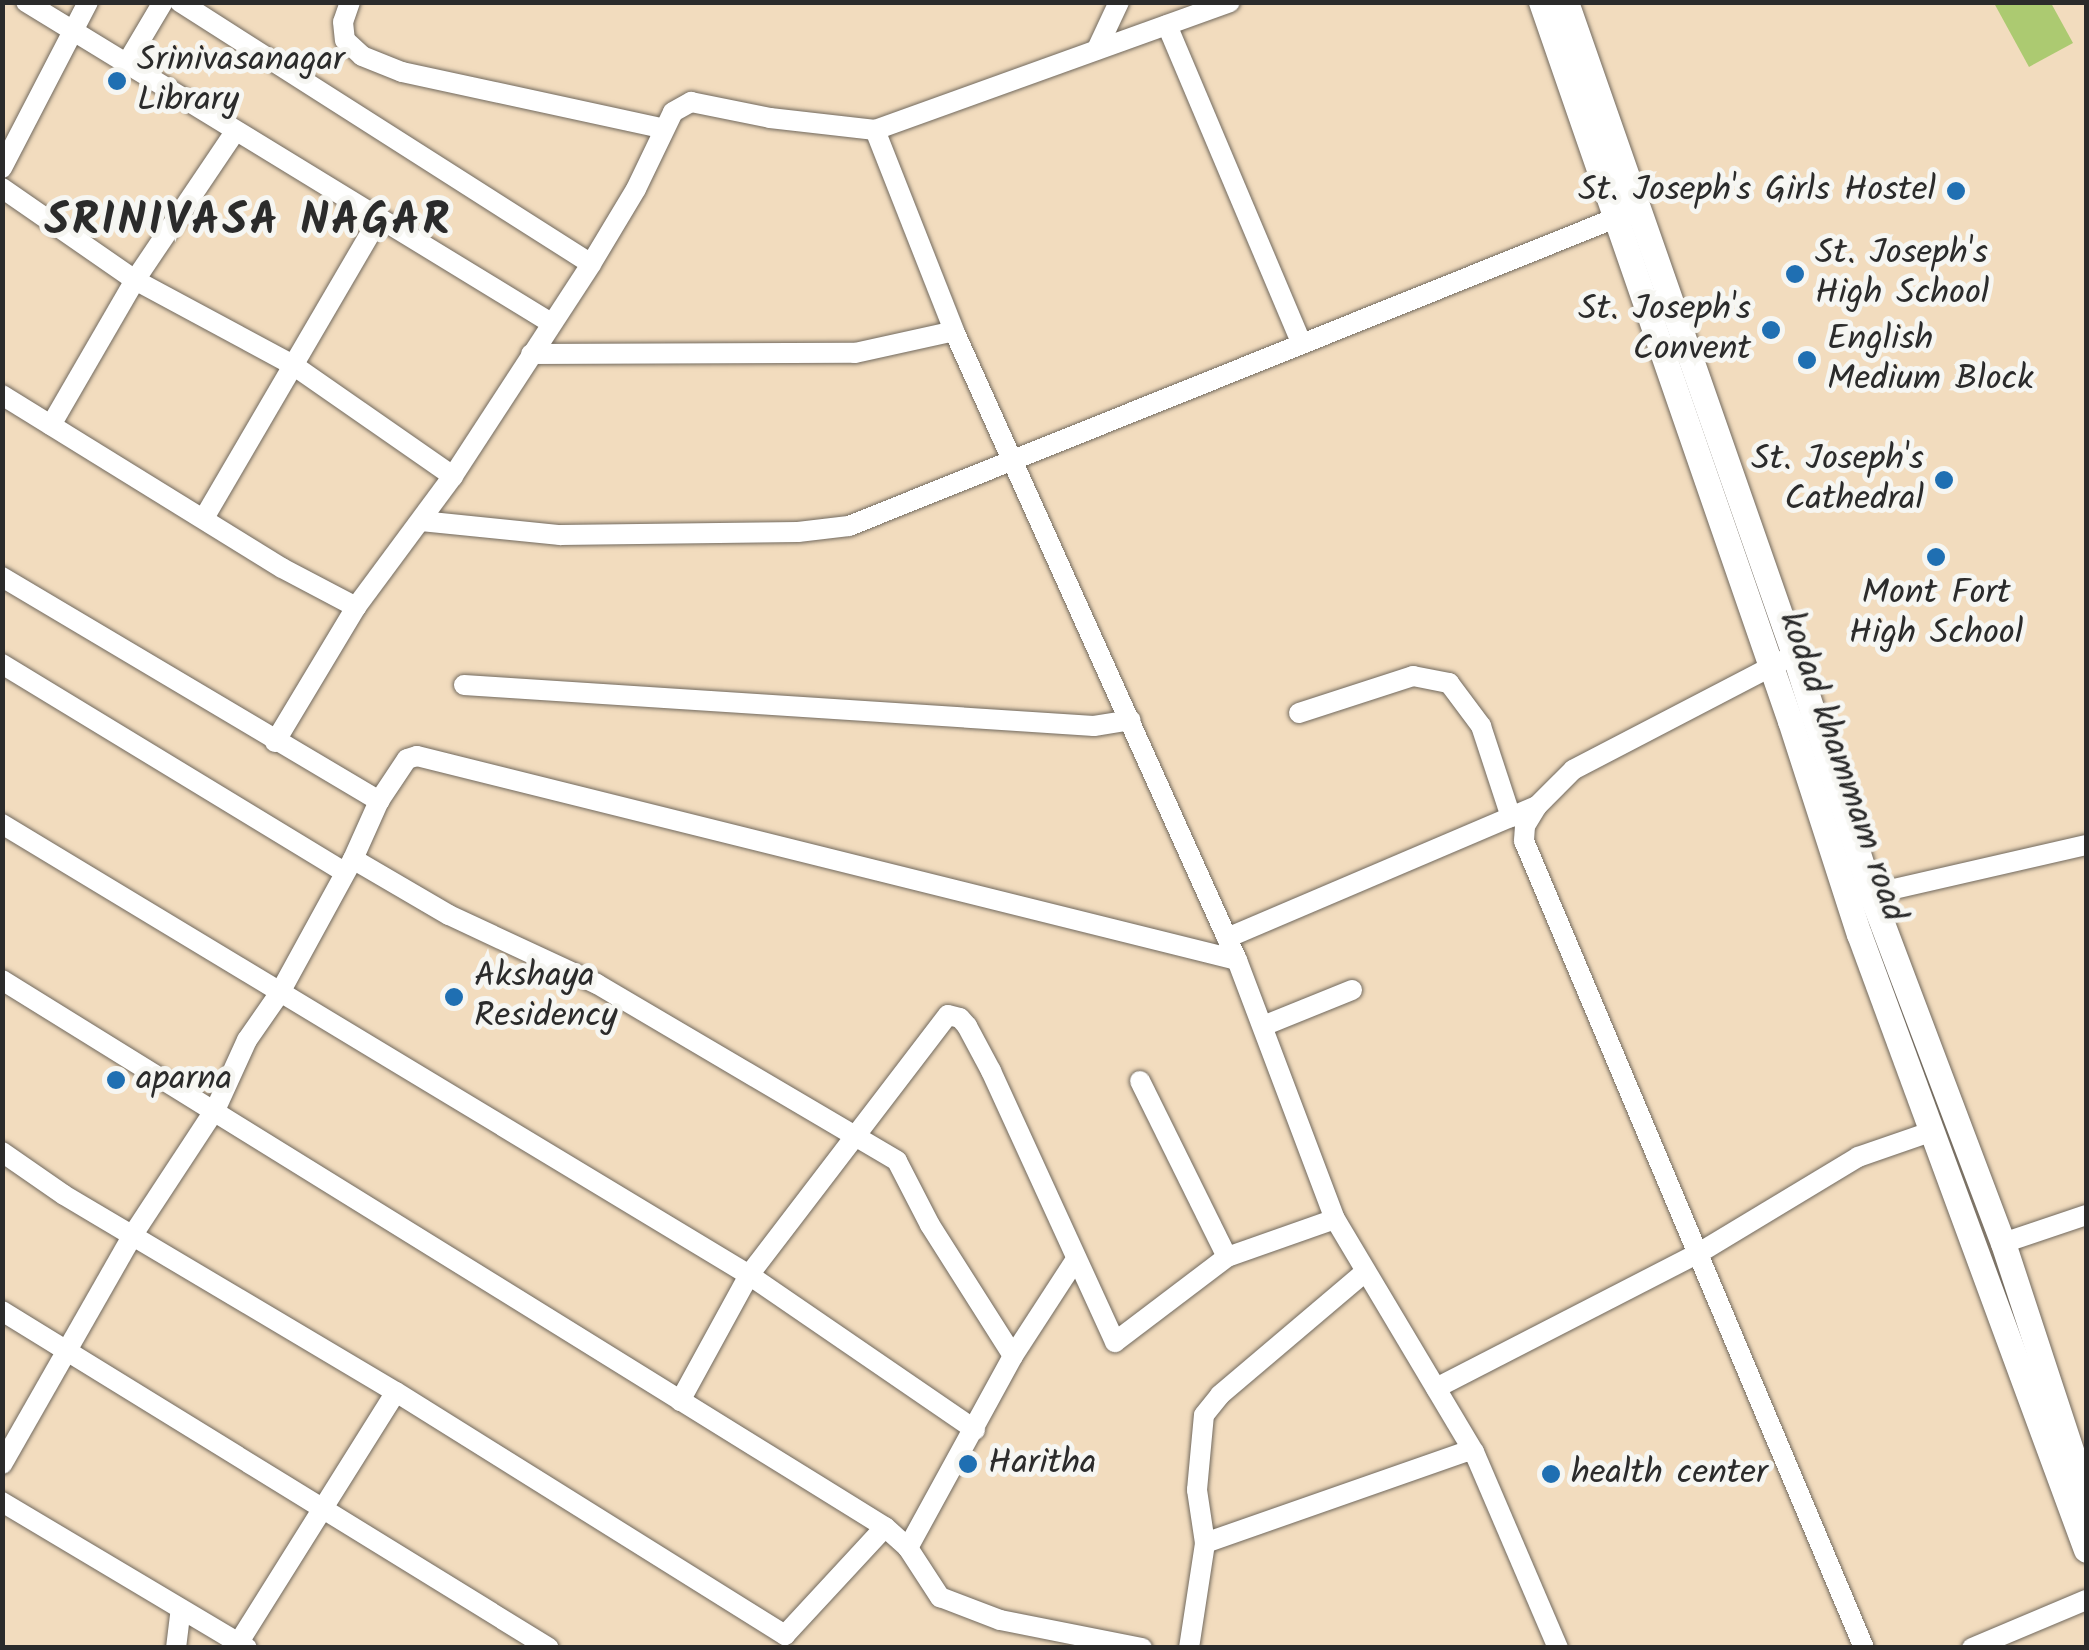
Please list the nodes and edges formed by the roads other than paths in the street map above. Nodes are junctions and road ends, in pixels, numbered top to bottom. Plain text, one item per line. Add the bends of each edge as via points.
1 (26, 2) edge
2 (88, 2) edge
3 (164, 2) edge
4 (180, 2) edge
5 (350, 2) edge
6 (1119, 2) edge
7 (1230, 2) edge
8 (1541, 2) edge
9 (1566, 2) edge
10 (1167, 25) junction
11 (73, 31) junction
12 (1097, 49) junction
13 (125, 66) junction
14 (662, 128) junction
15 (875, 130) junction
16 (234, 132) junction
17 (2, 168) edge
18 (2, 188) edge
19 (1626, 214) junction
20 (379, 218) junction
21 (591, 264) junction
22 (135, 280) junction
23 (551, 324) junction
24 (954, 331) junction
25 (1302, 344) junction
26 (531, 354) junction
27 (293, 365) junction
28 (2, 395) edge
29 (51, 424) junction
30 (1016, 458) junction
31 (453, 476) junction
32 (204, 518) junction
33 (421, 522) junction
34 (2, 577) edge
35 (356, 607) junction
36 (1794, 654) junction
37 (2, 664) edge
38 (1771, 667) junction
39 (464, 685) dead end
40 (1298, 714) dead end
41 (1131, 720) junction
42 (275, 742) junction
43 (379, 801) junction
44 (1537, 806) junction
45 (1510, 817) junction
46 (2, 824) edge
47 (2086, 845) edge
48 (348, 866) junction
49 (1859, 897) junction
50 (1228, 938) junction
51 (1238, 960) junction
52 (2, 980) edge
53 (1352, 990) dead end
54 (279, 994) junction
55 (1263, 1026) junction
56 (1140, 1082) dead end
57 (216, 1108) junction
58 (1933, 1131) junction
59 (855, 1134) junction
60 (2, 1152) edge
61 (2086, 1215) edge
62 (1335, 1219) junction
63 (134, 1233) junction
64 (2004, 1243) junction
65 (1699, 1254) junction
66 (1227, 1257) junction
67 (1076, 1259) junction
68 (1365, 1272) junction
69 (749, 1275) junction
70 (2, 1311) edge
71 (64, 1351) junction
72 (1013, 1356) junction
73 (1436, 1388) junction
74 (396, 1392) junction
75 (680, 1401) junction
76 (975, 1430) junction
77 (1474, 1452) junction
78 (2, 1464) edge
79 (2086, 1496) edge
80 (2, 1502) edge
81 (324, 1509) junction
82 (885, 1527) junction
83 (1205, 1543) junction
84 (908, 1548) junction
85 (2086, 1550) edge
86 (2086, 1600) edge
87 (181, 1610) junction
88 (243, 1645) edge
89 (176, 1648) edge
90 (549, 1648) edge
91 (1142, 1648) edge
92 (1189, 1648) edge
93 (1558, 1648) edge
94 (1864, 1648) edge
95 (1972, 1648) edge

1 - 11 street
2 - 11 street
3 - 13 street
4 - 21 street
5 - 14 street via 342,22 345,40 362,56 402,72
6 - 12 street
7 - 10 street
8 - 19 main road, kodad khammam road
9 - 19 main road, kodad khammam road
10 - 12 street
10 - 25 street
11 - 13 street
11 - 17 street
12 - 15 street
13 - 16 street
14 - 15 street via 691,102
14 - 21 street via 636,190
15 - 24 street
16 - 20 street
16 - 22 street
18 - 22 street
19 - 25 street
19 - 36 main road, kodad khammam road
19 - 38 main road, kodad khammam road
20 - 23 street
20 - 27 street
21 - 23 street
22 - 27 street
22 - 29 street
23 - 26 street
24 - 26 street via 855,352
24 - 30 street
25 - 30 street
26 - 31 street
27 - 31 street
27 - 32 street
28 - 29 street
29 - 32 street
30 - 33 street via 849,526 798,532 560,535
30 - 41 street
31 - 33 street
32 - 35 street
33 - 35 street
34 - 42 street
35 - 42 street
36 - 38 street
36 - 49 main road, kodad khammam road
37 - 48 street
38 - 44 street via 1573,770
38 - 49 main road, kodad khammam road
39 - 41 street via 1094,726
40 - 45 street via 1414,676 1449,683 1481,726
41 - 50 street
42 - 43 street
43 - 48 street
43 - 51 street via 407,759 417,756
44 - 45 street
44 - 65 street via 1525,826 1528,856
45 - 50 street
46 - 54 street
47 - 49 street
48 - 54 street
48 - 59 street via 598,984
49 - 58 main road, kodad khammam road
49 - 64 main road, kodad khammam road
50 - 51 street
51 - 55 street
52 - 57 street via 164,1083
53 - 55 street
54 - 57 street via 247,1040
54 - 69 street
55 - 62 street
56 - 66 street
57 - 63 street
57 - 75 street
58 - 65 street via 1858,1156
58 - 85 main road, kodad khammam road
59 - 67 street via 942,1018 960,1018
59 - 69 street
59 - 72 street via 897,1161
60 - 63 street
61 - 64 street
62 - 66 street
62 - 68 street
63 - 71 street
63 - 74 street
64 - 79 main road, kodad khammam road
65 - 73 street
65 - 94 street
66 - 67 street via 1115,1342
67 - 72 street
68 - 73 street
68 - 83 street via 1204,1414 1197,1490
69 - 75 street
69 - 76 street
70 - 71 street
71 - 78 street
71 - 81 street
72 - 76 street
73 - 77 street
74 - 81 street
74 - 82 street via 785,1634
75 - 82 street
76 - 84 street
77 - 83 street
77 - 93 street
80 - 87 street
81 - 88 street
81 - 90 street
82 - 84 street
83 - 92 street
84 - 91 street via 940,1597 1000,1620
86 - 95 street
87 - 88 street
87 - 89 street

